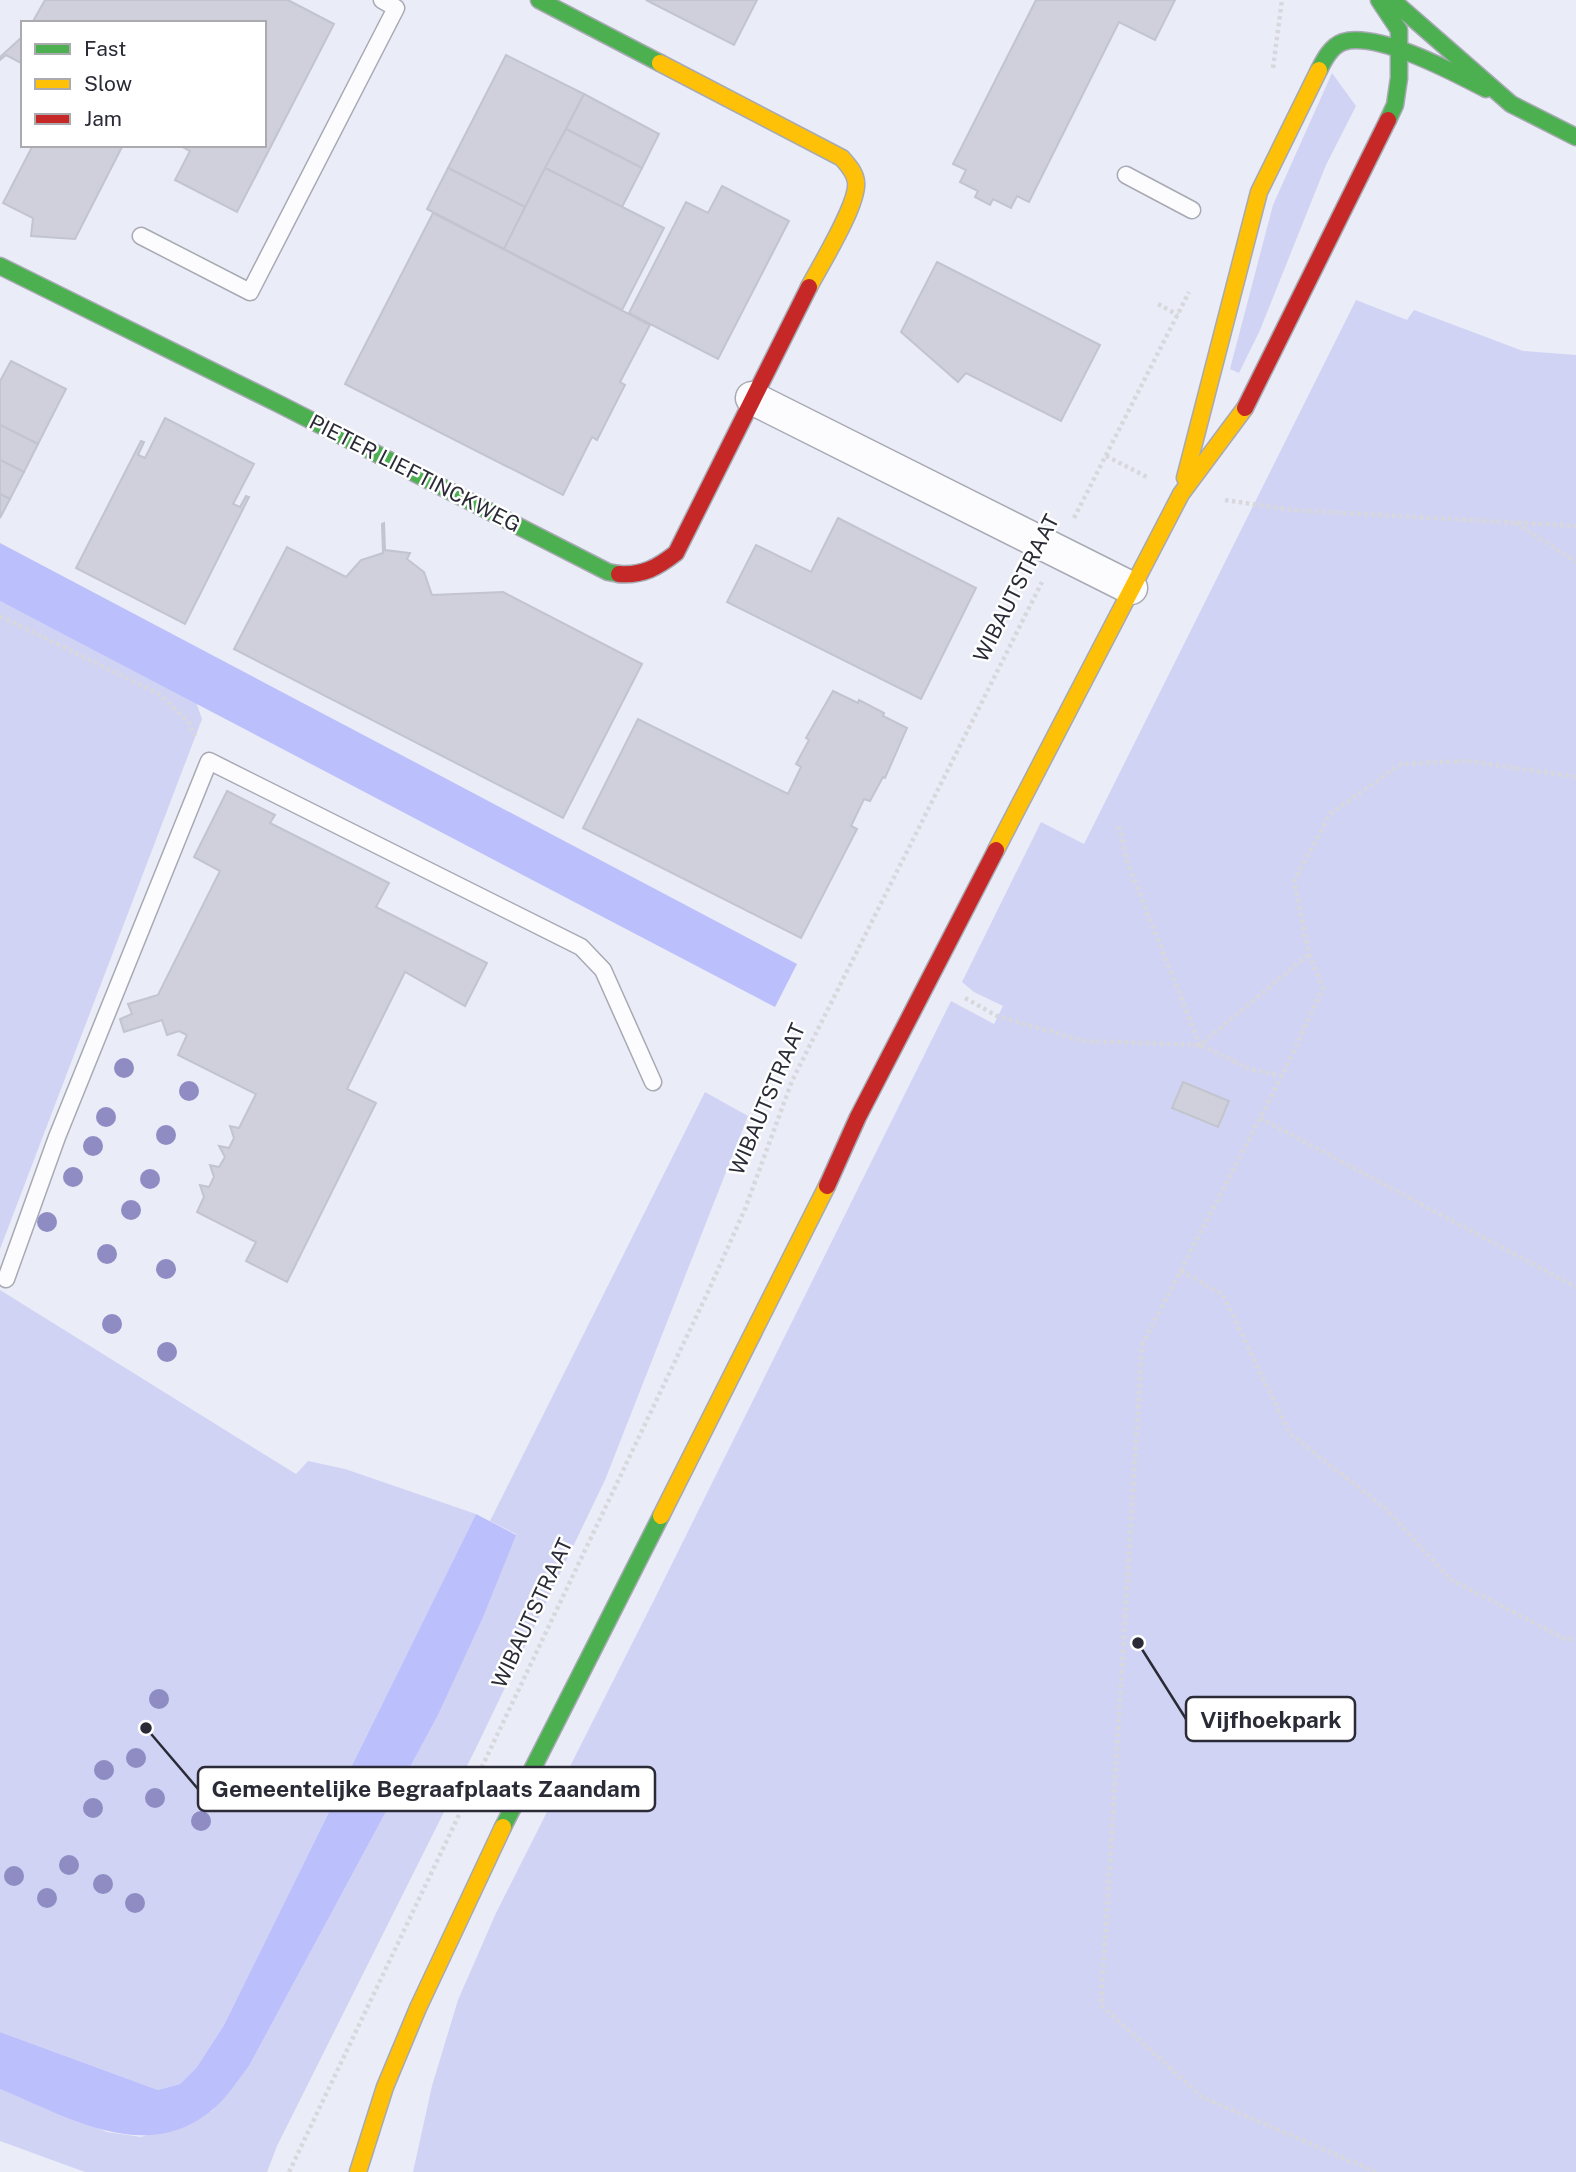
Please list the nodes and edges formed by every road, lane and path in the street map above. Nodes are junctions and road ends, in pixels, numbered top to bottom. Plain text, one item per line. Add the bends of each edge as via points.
1 (382, 0) edge
2 (539, 0) edge
3 (1282, 0) edge
4 (1379, 0) edge
5 (1392, 0) edge
6 (1401, 51) junction
7 (1272, 74) dead end
8 (1511, 104) junction
9 (1576, 137) edge
10 (1126, 175) dead end
11 (1192, 210) dead end
12 (141, 236) dead end
13 (0, 266) edge
14 (1192, 285) dead end
15 (1158, 304) dead end
16 (1178, 315) junction
17 (752, 398) junction
18 (1106, 456) junction
19 (1181, 494) junction
20 (1516, 523) junction
21 (1576, 526) edge
22 (1057, 552) junction
23 (1576, 562) edge
24 (1131, 588) junction
25 (0, 616) edge
26 (209, 761) junction
27 (1576, 777) edge
28 (1119, 826) dead end
29 (1308, 954) junction
30 (931, 979) junction
31 (1200, 1045) junction
32 (1282, 1076) junction
33 (653, 1082) dead end
34 (1260, 1118) junction
35 (1181, 1272) junction
36 (6, 1279) dead end
37 (1576, 1287) edge
38 (1576, 1639) edge
39 (289, 2172) edge
40 (358, 2172) edge
41 (1377, 2172) edge

1 - 12 lane via 396,8 250,292
2 - 17 street, PIETER LIEFTINCKWEG via 842,158 854,172 856,192 850,208
3 - 7 path
4 - 6 street via 1399,30
5 - 8 street
6 - 8 street
6 - 19 street via 1395,105 1341,216 1245,409
6 - 19 street via 1356,40 1334,47 1322,64 1259,192
8 - 9 street
10 - 11 lane
13 - 17 street, PIETER LIEFTINCKWEG via 608,572 631,576 656,570 676,553
14 - 16 path, WIBAUTSTRAAT
15 - 16 path
16 - 18 path, WIBAUTSTRAAT
17 - 22 street
18 - 19 path
18 - 22 path, WIBAUTSTRAAT
19 - 20 path via 1292,510
19 - 24 street
20 - 21 path
20 - 23 path
22 - 24 street
22 - 39 path, WIBAUTSTRAAT via 792,1081 745,1209 707,1294
24 - 30 street
25 - 26 path via 159,694 188,721
26 - 33 lane via 580,947 603,970
26 - 36 lane via 57,1137
27 - 29 path via 1468,761 1401,764 1330,814 1294,881
28 - 31 path via 1128,863
29 - 31 path
29 - 32 path via 1323,988
30 - 31 path via 997,1016 1084,1041
30 - 40 street via 495,1843 385,2087
31 - 32 path via 1250,1069
32 - 34 path
34 - 35 path
34 - 37 path
35 - 38 path via 1223,1295 1290,1434 1385,1508 1450,1579 1565,1639
35 - 41 path via 1142,1345 1101,2005 1202,2097

